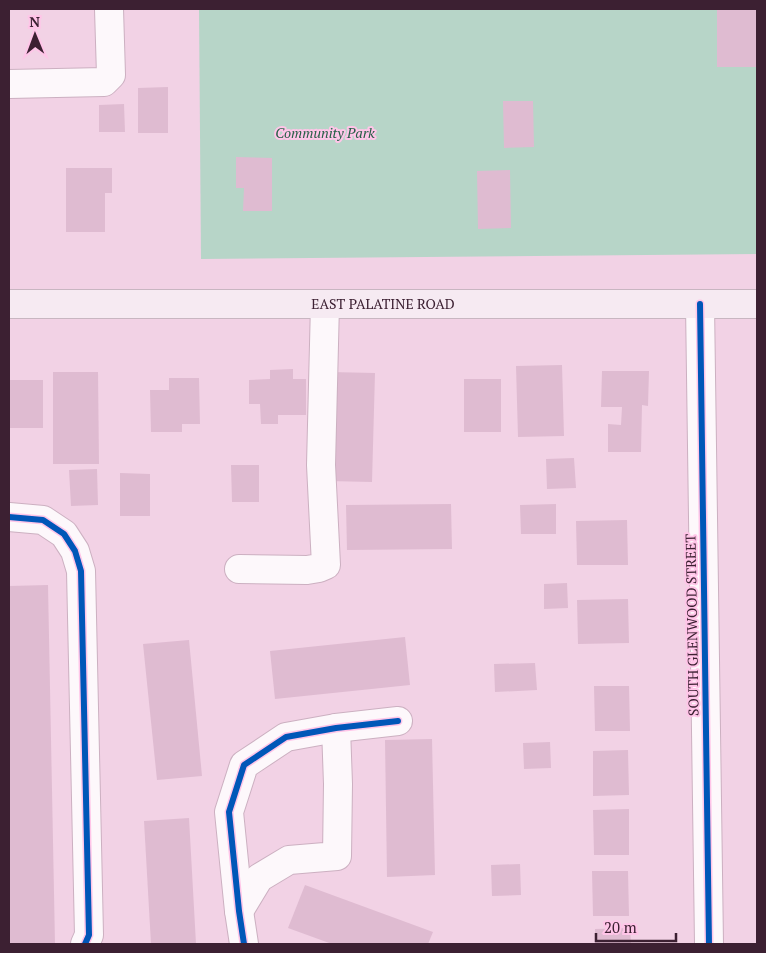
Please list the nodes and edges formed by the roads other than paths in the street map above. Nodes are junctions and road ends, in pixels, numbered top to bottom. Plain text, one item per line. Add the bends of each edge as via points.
1 (109, 9) edge
2 (9, 84) edge
3 (9, 304) edge
4 (325, 304) junction
5 (700, 304) junction
6 (757, 304) edge
7 (9, 517) edge
8 (239, 569) dead end
9 (398, 721) dead end
10 (336, 728) junction
11 (239, 911) junction
12 (85, 944) edge
13 (244, 944) edge
14 (709, 944) edge

1 - 2 street via 111,75 104,82
3 - 4 main road, EAST PALATINE ROAD
4 - 5 main road, EAST PALATINE ROAD
4 - 8 street via 321,465 326,565 307,570
5 - 6 main road, EAST PALATINE ROAD
5 - 14 street, SOUTH GLENWOOD STREET
7 - 12 street via 43,520 64,534 75,551 81,571 89,935
9 - 10 street
10 - 11 street via 337,856 289,860 259,878
10 - 11 street via 286,737 244,765 229,812
11 - 13 street

